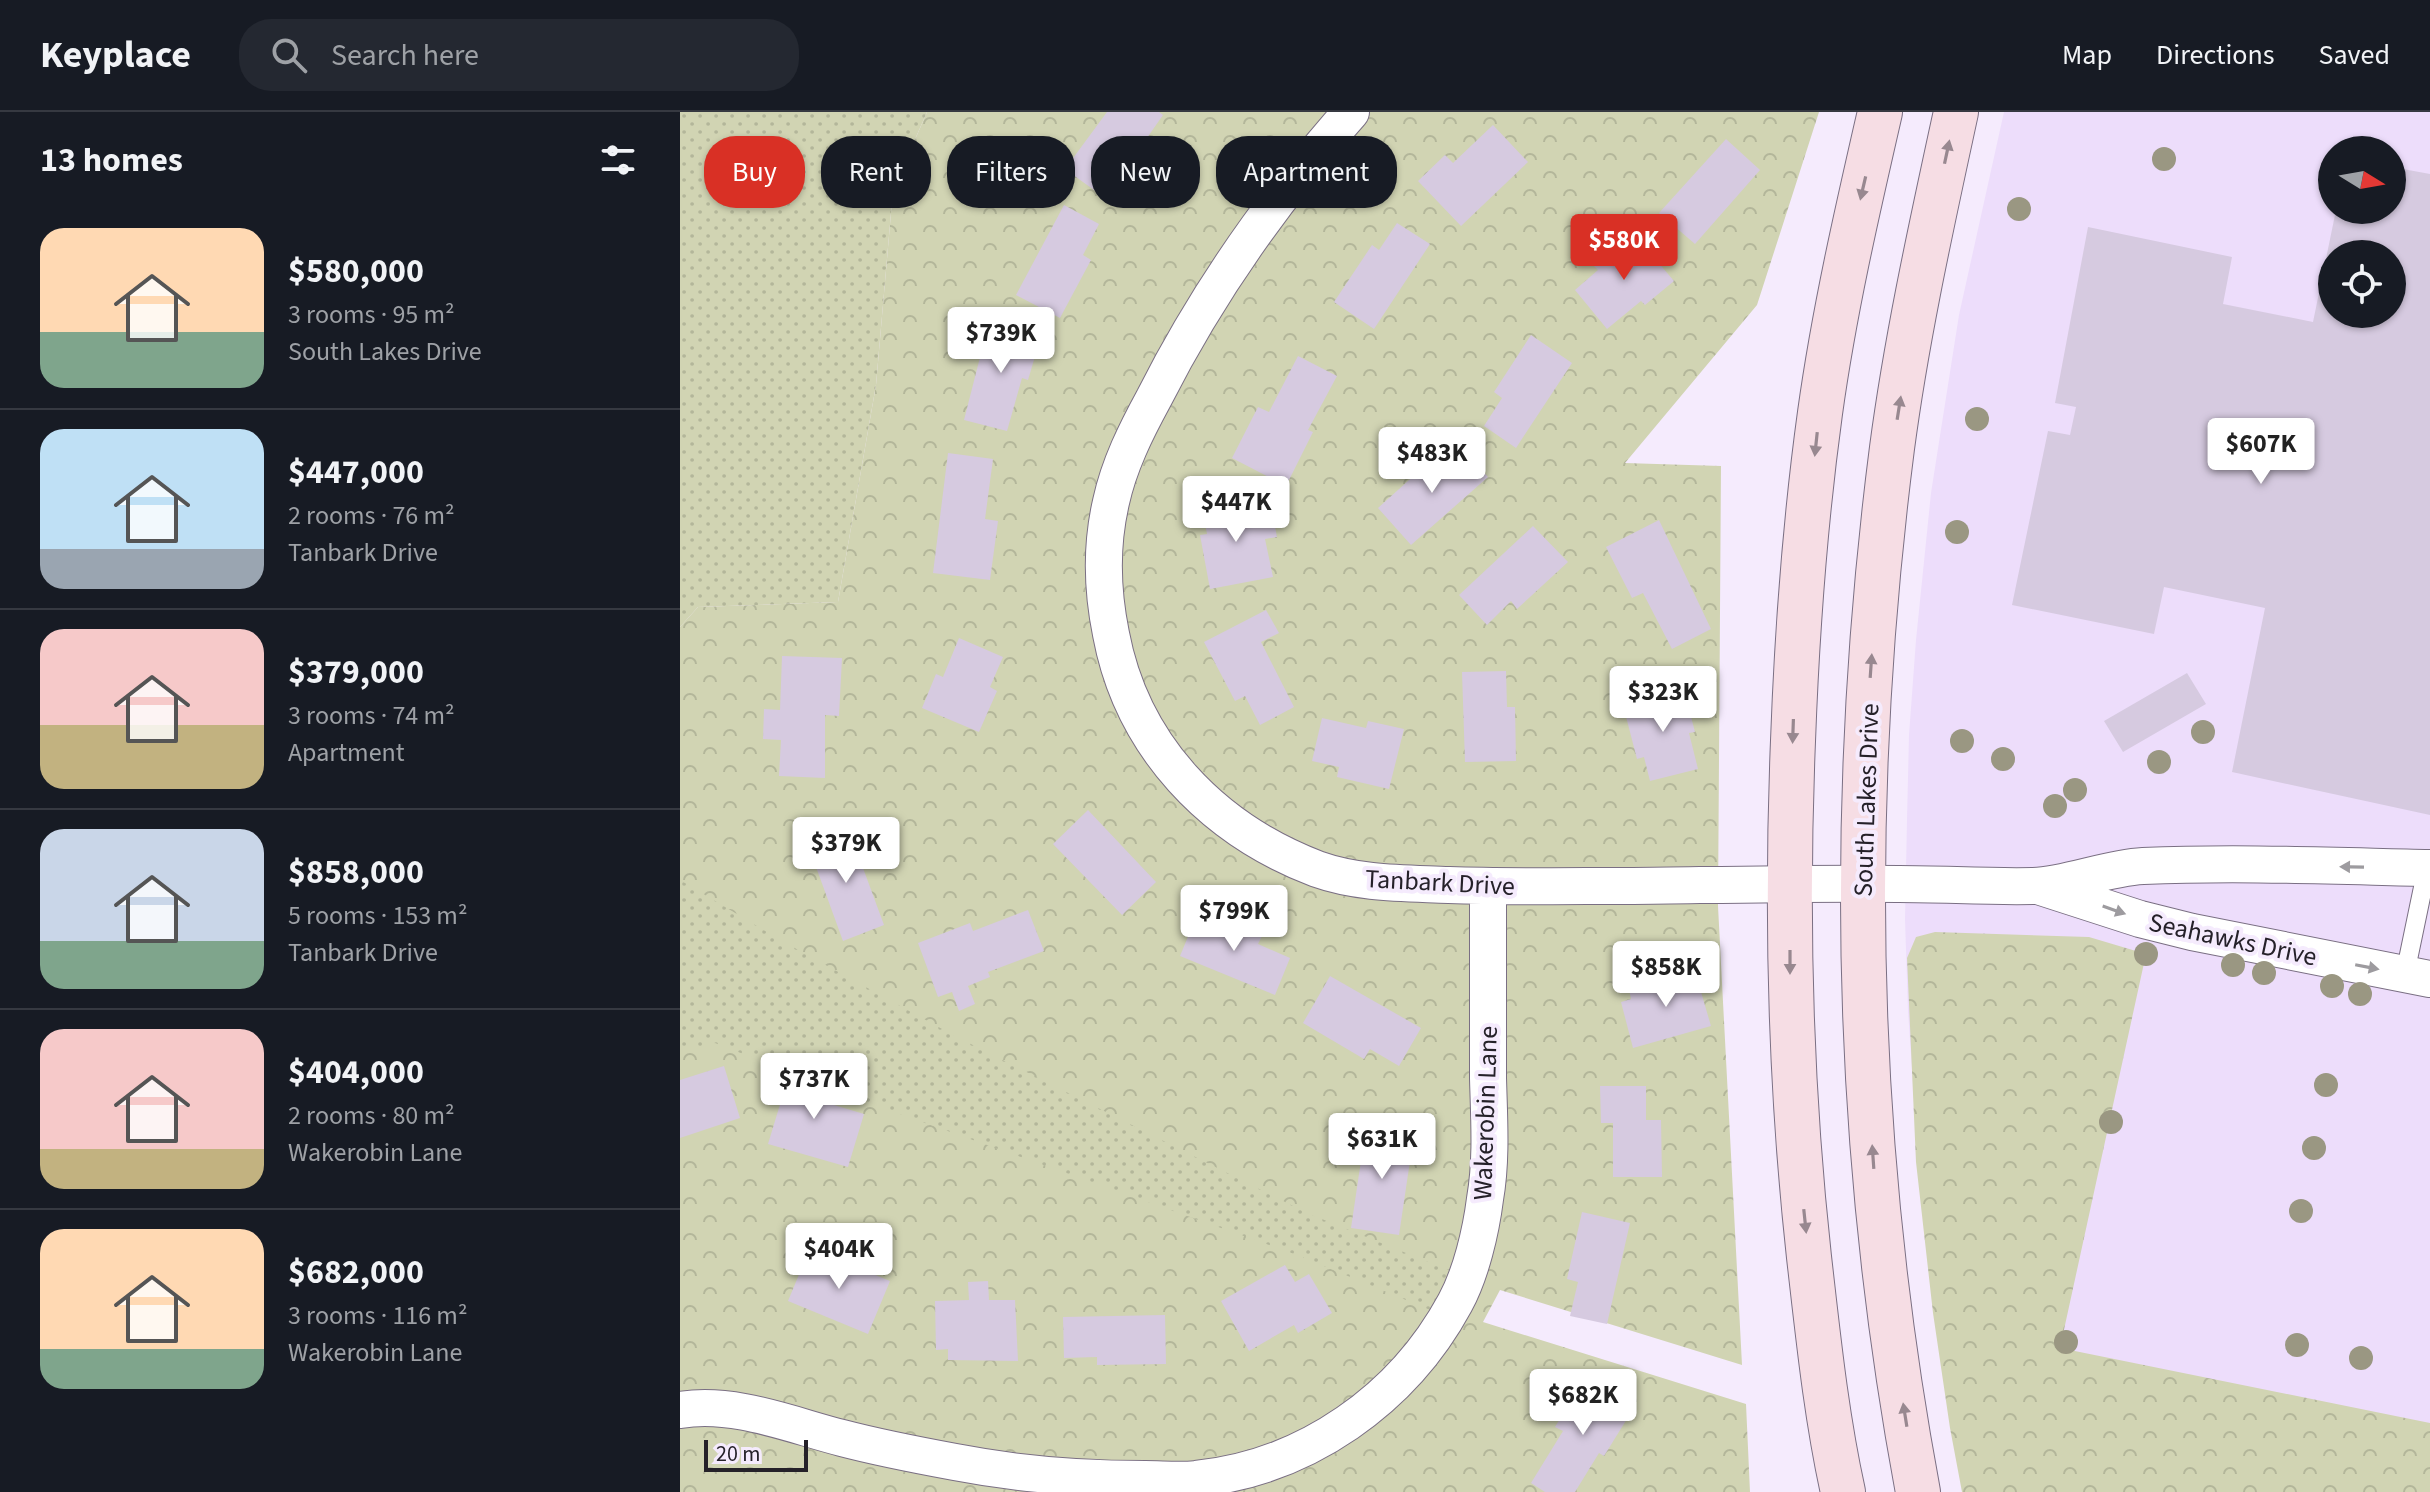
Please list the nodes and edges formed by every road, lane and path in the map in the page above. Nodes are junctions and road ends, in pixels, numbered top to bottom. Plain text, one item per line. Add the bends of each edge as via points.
1 (1351, 112) edge
2 (1880, 112) edge
3 (1956, 112) edge
4 (2428, 868) edge
5 (1790, 884) junction
6 (1862, 884) junction
7 (1488, 886) junction
8 (2040, 886) junction
9 (2418, 977) edge
10 (680, 1410) edge
11 (1843, 1492) edge
12 (1918, 1492) edge

1 - 7 street, Tanbark Drive via 1227,272 1127,449 1103,553 1105,605 1115,657 1136,711 1189,786 1227,821 1273,850 1323,871 1371,882
2 -> 5 main road via 1838,302 1820,414 1796,659
6 -> 3 main road, South Lakes Drive via 1866,732 1893,446
4 -> 8 street, Seahawks Drive via 2138,866
4 - 9 lane
5 - 6 street, Tanbark Drive
5 - 7 street, Tanbark Drive
5 -> 11 main road via 1800,1181
6 - 8 street, Seahawks Drive
12 -> 6 main road, South Lakes Drive via 1887,1298 1873,1167
7 - 10 street, Wakerobin Lane via 1489,1146 1486,1197 1474,1249 1456,1301 1426,1348 1390,1390 1352,1421 1302,1450 1250,1470 1195,1479 1100,1479 990,1469 886,1450 736,1411
8 -> 9 street, Seahawks Drive via 2179,929

